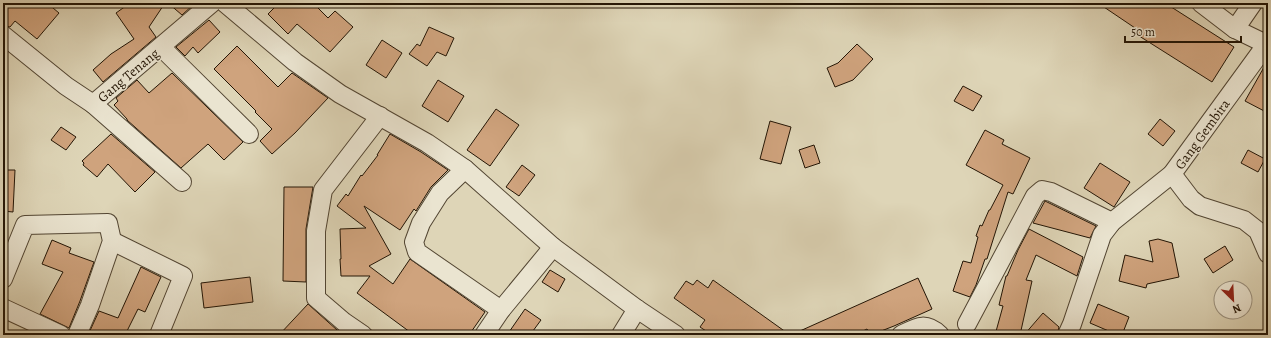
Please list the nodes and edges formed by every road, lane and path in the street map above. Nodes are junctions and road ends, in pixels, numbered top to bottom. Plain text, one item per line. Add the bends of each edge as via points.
1 (212, 3) edge
2 (225, 3) edge
3 (1201, 3) edge
4 (1253, 3) edge
5 (1235, 29) junction
6 (3, 35) edge
7 (1267, 45) edge
8 (161, 47) junction
9 (93, 104) junction
10 (380, 116) junction
11 (249, 134) dead end
12 (465, 169) junction
13 (1172, 174) junction
14 (182, 182) dead end
15 (1112, 222) junction
16 (112, 241) junction
17 (553, 247) junction
18 (1268, 254) edge
19 (3, 279) edge
20 (3, 308) edge
21 (637, 309) junction
22 (501, 310) junction
23 (967, 324) dead end
24 (61, 335) edge
25 (77, 335) edge
26 (159, 335) edge
27 (363, 335) edge
28 (484, 335) edge
29 (621, 335) edge
30 (676, 335) edge
31 (901, 335) edge
32 (940, 335) edge
33 (1067, 335) edge

1 - 8 street, Gang Tenang
2 - 10 street via 295,62 340,94
3 - 5 street
4 - 5 street
5 - 7 street
6 - 9 street, Gang Tenang via 66,86
7 - 13 street, Gang Gembira
8 - 9 street, Gang Tenang
8 - 11 street
9 - 14 street
10 - 12 street
10 - 27 street via 323,190 316,231 316,298
12 - 17 street
12 - 22 street via 440,193 422,222 414,242 415,247 417,252
13 - 15 street
13 - 18 street, Gang Gembira via 1191,199 1200,206 1244,220 1258,231
15 - 23 street via 1042,190 1035,196
15 - 33 street via 1102,235
16 - 19 street via 108,223 25,225
16 - 25 street via 90,306
16 - 26 street via 183,276
17 - 21 street
17 - 22 street
20 - 24 street
21 - 29 street
21 - 30 street
22 - 28 street
31 - 32 street via 919,326 928,326

